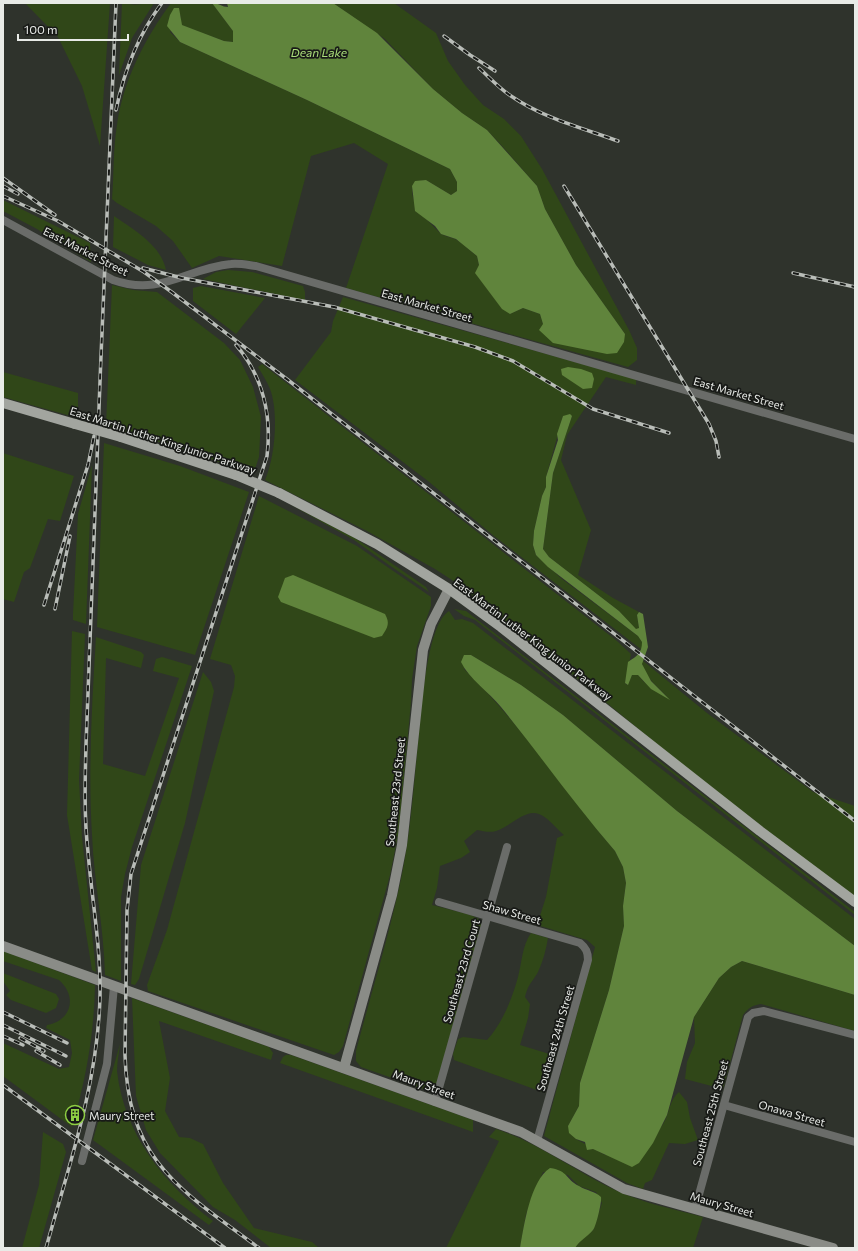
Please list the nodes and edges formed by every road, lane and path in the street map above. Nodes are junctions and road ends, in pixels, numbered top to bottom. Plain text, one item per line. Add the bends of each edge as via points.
1 (3, 220) edge
2 (3, 403) edge
3 (855, 439) edge
4 (449, 589) junction
5 (506, 847) dead end
6 (439, 902) dead end
7 (855, 902) edge
8 (488, 916) junction
9 (580, 943) joint
10 (3, 946) edge
11 (114, 986) junction
12 (855, 1036) edge
13 (344, 1068) junction
14 (435, 1102) junction
15 (724, 1105) junction
16 (537, 1141) junction
17 (855, 1142) edge
18 (82, 1161) dead end
19 (695, 1209) junction
20 (833, 1248) edge

1 - 3 street, East Market Street via 126,285 140,287 160,284 213,267 232,264 256,266
2 - 4 main road, East Martin Luther King Junior Parkway, bridge via 121,437 236,475 279,493 377,544
4 - 7 main road, East Martin Luther King Junior Parkway
4 - 13 main road, Southeast 23rd Street via 431,624 423,650 402,845 392,895
5 - 8 street, Southeast 23rd Court
6 - 8 street, Shaw Street
8 - 9 street, Shaw Street
8 - 14 street, Southeast 23rd Court
9 - 16 street, Southeast 24th Street via 585,947 588,960
10 - 11 main road, Maury Street
11 - 13 main road, Maury Street
11 - 18 street via 107,1064
12 - 15 street, Southeast 25th Street via 764,1011 753,1013 745,1022
13 - 14 main road, Maury Street
14 - 16 main road, Maury Street via 521,1132
15 - 17 street, Onawa Street
15 - 19 street, Southeast 25th Street
16 - 19 main road, Maury Street via 624,1189
19 - 20 main road, Maury Street

